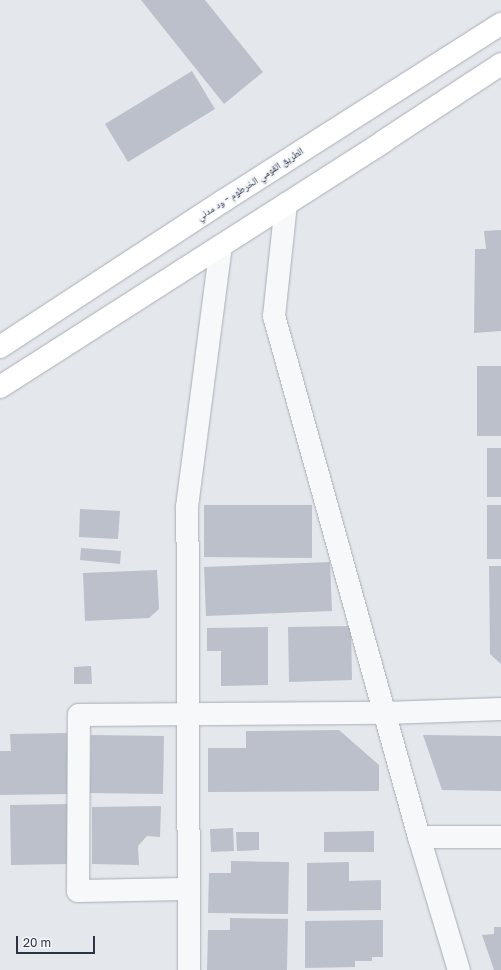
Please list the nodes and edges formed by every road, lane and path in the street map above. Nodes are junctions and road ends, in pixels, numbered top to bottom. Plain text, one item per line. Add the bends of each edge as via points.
1 (501, 24) edge
2 (501, 64) edge
3 (286, 204) junction
4 (221, 246) junction
5 (0, 347) edge
6 (0, 387) edge
7 (501, 709) edge
8 (386, 714) junction
9 (188, 716) junction
10 (419, 837) junction
11 (501, 837) edge
12 (190, 889) junction
13 (189, 970) edge
14 (460, 970) edge

1 - 5 highway, الطريق القومي الخرطوم - ود مدني
2 - 3 highway
3 - 4 highway
3 - 8 street via 274,316
4 - 6 highway
4 - 9 street via 187,507
7 - 8 street
8 - 9 street
8 - 10 street
9 - 12 street
9 - 12 street via 79,715 78,891
10 - 11 street
10 - 14 street
12 - 13 street

